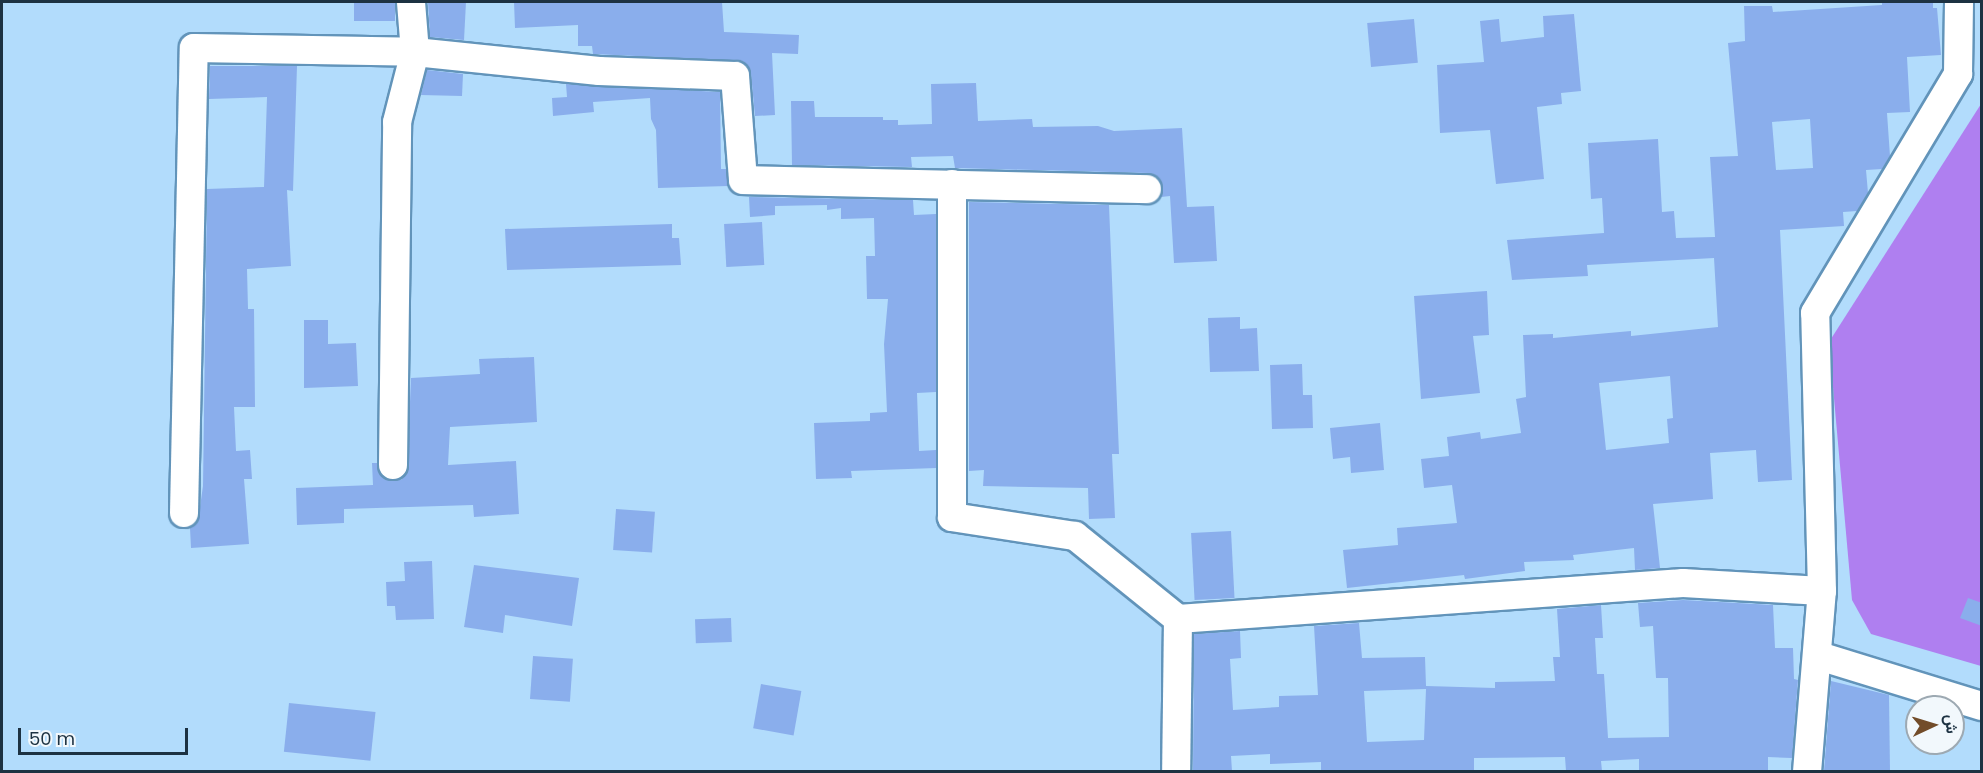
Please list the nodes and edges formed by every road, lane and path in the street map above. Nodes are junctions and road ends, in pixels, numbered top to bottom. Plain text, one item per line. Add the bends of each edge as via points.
1 (411, 2) edge
2 (1959, 2) edge
3 (415, 52) junction
4 (952, 184) junction
5 (1147, 189) dead end
6 (393, 465) dead end
7 (184, 513) dead end
8 (1822, 591) junction
9 (1178, 618) junction
10 (1819, 656) junction
11 (1982, 706) edge
12 (1176, 771) edge
13 (1807, 771) edge

1 - 3 street
2 - 8 street via 1958,74 1815,313
3 - 4 street via 599,71 735,76 743,180
3 - 6 street via 397,122
3 - 7 street via 194,48
4 - 5 street
4 - 9 street via 952,517 1075,537
8 - 9 street via 1683,584
8 - 10 street
9 - 12 street
10 - 11 street
10 - 13 street

